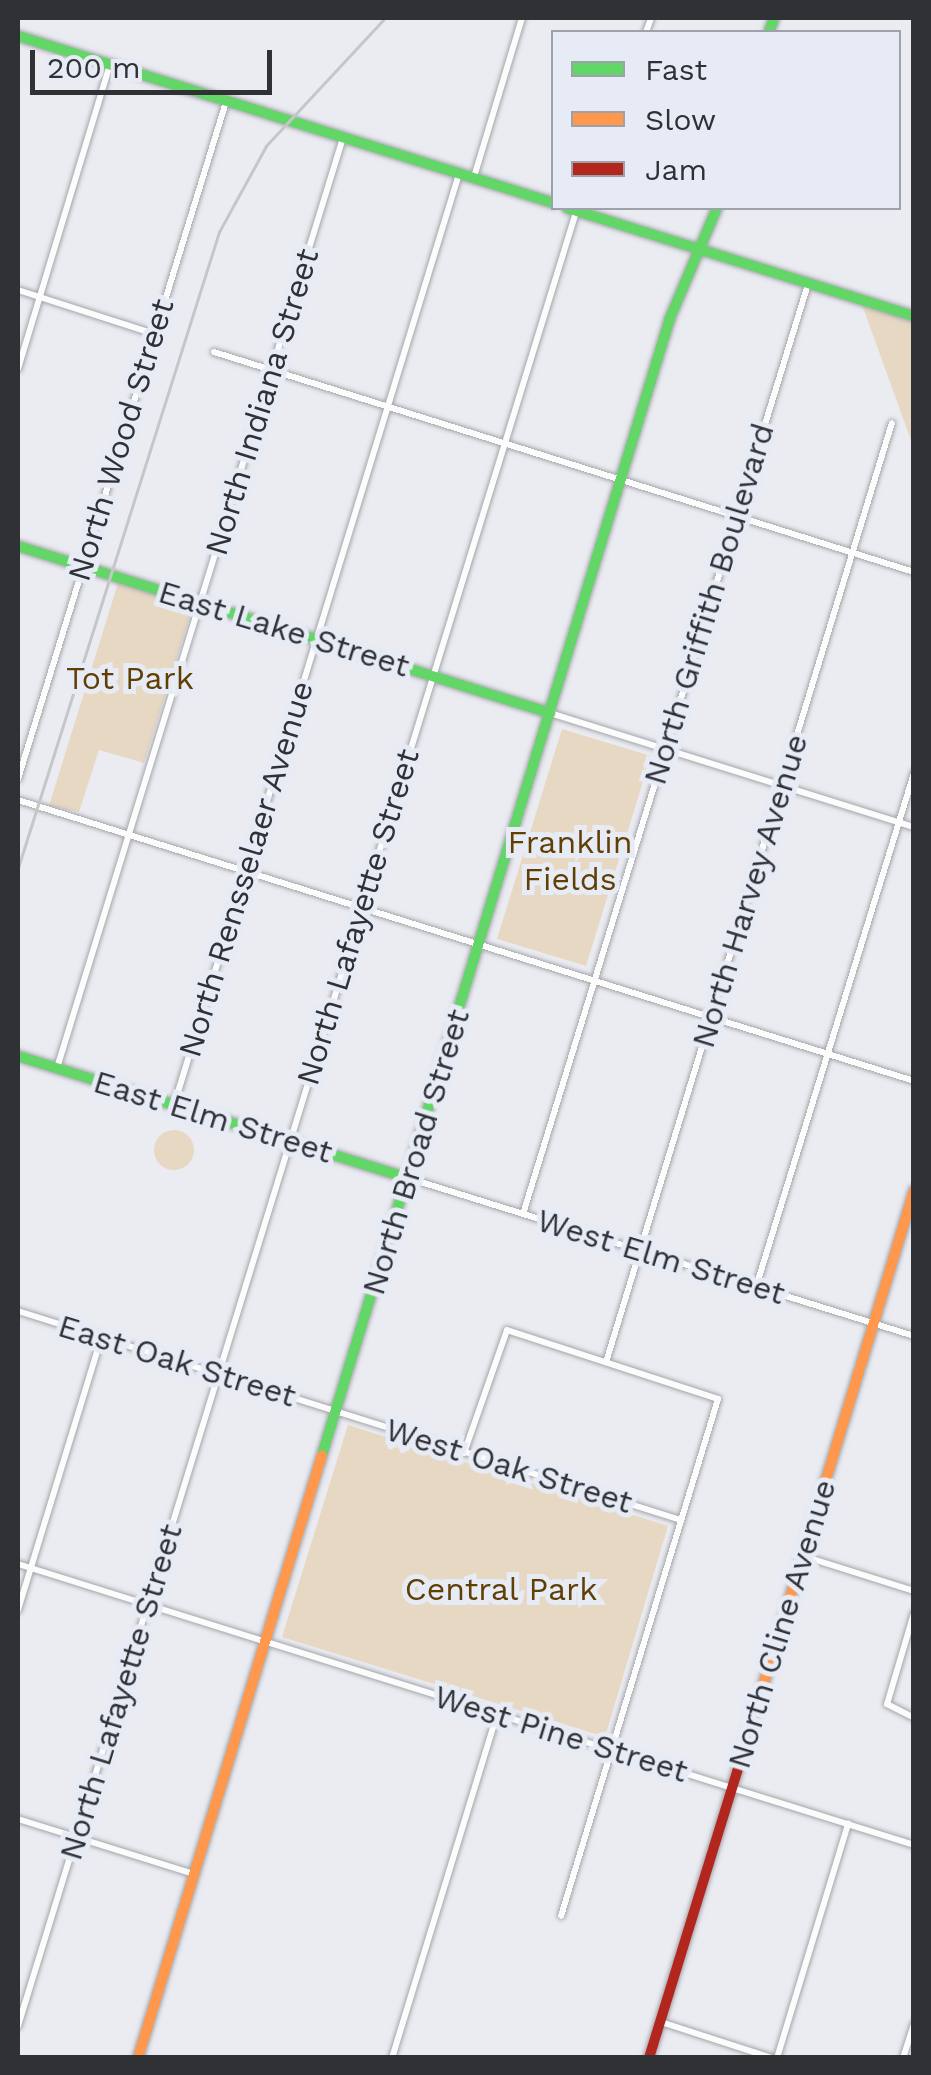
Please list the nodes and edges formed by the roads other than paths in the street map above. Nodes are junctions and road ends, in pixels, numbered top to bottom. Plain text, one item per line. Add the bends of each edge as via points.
1 (522, 18) edge
2 (760, 18) edge
3 (772, 25) edge
4 (18, 36) edge
5 (110, 65) junction
6 (226, 102) junction
7 (343, 138) junction
8 (459, 174) junction
9 (474, 178) junction
10 (551, 202) edge
11 (572, 210) edge
12 (716, 210) edge
13 (592, 211) edge
14 (704, 250) junction
15 (808, 282) junction
16 (18, 290) edge
17 (40, 298) junction
18 (914, 316) edge
19 (154, 334) junction
20 (214, 352) dead end
21 (18, 369) edge
22 (272, 371) junction
23 (387, 407) junction
24 (892, 422) dead end
25 (504, 443) junction
26 (621, 479) junction
27 (736, 516) junction
28 (18, 546) edge
29 (852, 553) junction
30 (82, 566) junction
31 (914, 572) edge
32 (200, 602) junction
33 (316, 639) junction
34 (432, 675) junction
35 (550, 713) junction
36 (664, 748) junction
37 (914, 774) edge
38 (18, 779) edge
39 (782, 785) junction
40 (18, 800) edge
41 (899, 822) junction
42 (914, 827) edge
43 (128, 835) junction
44 (245, 872) junction
45 (360, 908) junction
46 (479, 946) junction
47 (594, 981) junction
48 (711, 1018) junction
49 (828, 1054) junction
50 (18, 1056) edge
51 (57, 1068) junction
52 (914, 1082) edge
53 (174, 1105) junction
54 (290, 1141) junction
55 (408, 1178) junction
56 (914, 1191) edge
57 (523, 1214) junction
58 (640, 1250) junction
59 (756, 1287) junction
60 (18, 1311) edge
61 (873, 1323) junction
62 (914, 1336) edge
63 (101, 1338) junction
64 (606, 1360) junction
65 (219, 1373) junction
66 (337, 1411) junction
67 (464, 1453) junction
68 (681, 1520) junction
69 (802, 1556) junction
70 (18, 1564) edge
71 (30, 1568) junction
72 (914, 1590) edge
73 (147, 1605) junction
74 (18, 1610) edge
75 (914, 1613) edge
76 (266, 1642) junction
77 (498, 1714) junction
78 (914, 1718) edge
79 (612, 1750) junction
80 (732, 1788) junction
81 (18, 1819) edge
82 (848, 1824) junction
83 (76, 1838) junction
84 (914, 1845) edge
85 (194, 1874) junction
86 (561, 1916) dead end
87 (660, 2022) junction
88 (914, 2024) edge
89 (18, 2026) edge
90 (138, 2058) edge
91 (392, 2058) edge
92 (649, 2058) edge
93 (774, 2058) edge
94 (903, 2058) edge

1 - 9 street
2 - 3 street
4 - 5 street
5 - 6 street
5 - 17 street
6 - 7 street
6 - 19 street, North Wood Street
7 - 8 street
7 - 22 street, North Indiana Street
8 - 9 street
8 - 23 street, North Rensselaer Avenue
9 - 10 street
11 - 25 street, North Lafayette Street
12 - 14 street, North Broad Street
13 - 14 street
14 - 15 street
14 - 26 street, North Broad Street via 670,318
15 - 18 street
15 - 27 street, North Griffith Boulevard
16 - 17 street
17 - 19 street
17 - 21 street
19 - 30 street, North Wood Street
20 - 22 street
22 - 23 street
22 - 32 street, North Indiana Street
23 - 25 street
23 - 33 street, North Rensselaer Avenue
24 - 29 street, North Harvey Avenue
25 - 26 street
25 - 34 street, North Lafayette Street
26 - 27 street
26 - 35 street, North Broad Street
27 - 29 street
27 - 36 street, North Griffith Boulevard
28 - 30 street, East Lake Street
29 - 31 street
29 - 39 street, North Harvey Avenue
30 - 32 street, East Lake Street
30 - 38 street, North Wood Street
32 - 33 street, East Lake Street
32 - 43 street, North Indiana Street
33 - 34 street, East Lake Street
33 - 44 street, North Rensselaer Avenue
34 - 35 street, East Lake Street
34 - 45 street, North Lafayette Street
35 - 36 street
35 - 46 street, North Broad Street
36 - 39 street
36 - 47 street, North Griffith Boulevard
37 - 41 street
39 - 41 street
39 - 48 street, North Harvey Avenue
40 - 43 street
41 - 42 street
41 - 49 street
43 - 44 street
43 - 51 street, North Indiana Street
44 - 45 street
44 - 53 street, North Rensselaer Avenue
45 - 46 street
45 - 54 street, North Lafayette Street
46 - 47 street
46 - 55 street, North Broad Street
47 - 48 street
47 - 57 street, North Griffith Boulevard
48 - 49 street
48 - 58 street, North Harvey Avenue
49 - 52 street
49 - 59 street
50 - 51 street, East Elm Street
51 - 53 street, East Elm Street
53 - 54 street, East Elm Street
54 - 55 street, East Elm Street
54 - 65 street, North Lafayette Street
55 - 57 street, West Elm Street
55 - 66 street, North Broad Street
56 - 61 street, North Cline Avenue
57 - 58 street, West Elm Street
58 - 59 street, West Elm Street
58 - 64 street, North Harvey Avenue
59 - 61 street, West Elm Street
60 - 63 street, East Oak Street
61 - 62 street, West Elm Street
61 - 69 street, North Cline Avenue
63 - 65 street, East Oak Street
63 - 71 street
64 - 67 street via 502,1331
64 - 68 street via 716,1394
65 - 66 street, East Oak Street
65 - 73 street, North Lafayette Street
66 - 67 street, West Oak Street
66 - 76 street, North Broad Street
67 - 68 street, West Oak Street
68 - 79 street
69 - 72 street
69 - 80 street, North Cline Avenue
70 - 71 street, West Pine Street
71 - 73 street, West Pine Street
71 - 74 street
73 - 76 street, West Pine Street
73 - 83 street, North Lafayette Street
75 - 78 street via 887,1706
76 - 77 street, West Pine Street
76 - 85 street, North Broad Street
77 - 79 street, West Pine Street
77 - 91 street
79 - 80 street, West Pine Street
79 - 86 street
80 - 82 street, West Pine Street
80 - 87 street, North Cline Avenue
81 - 83 street
82 - 84 street, West Pine Street
82 - 93 street
83 - 85 street
83 - 89 street, North Lafayette Street
85 - 90 street, North Broad Street
87 - 92 street, North Cline Avenue
87 - 93 street
88 - 94 street

